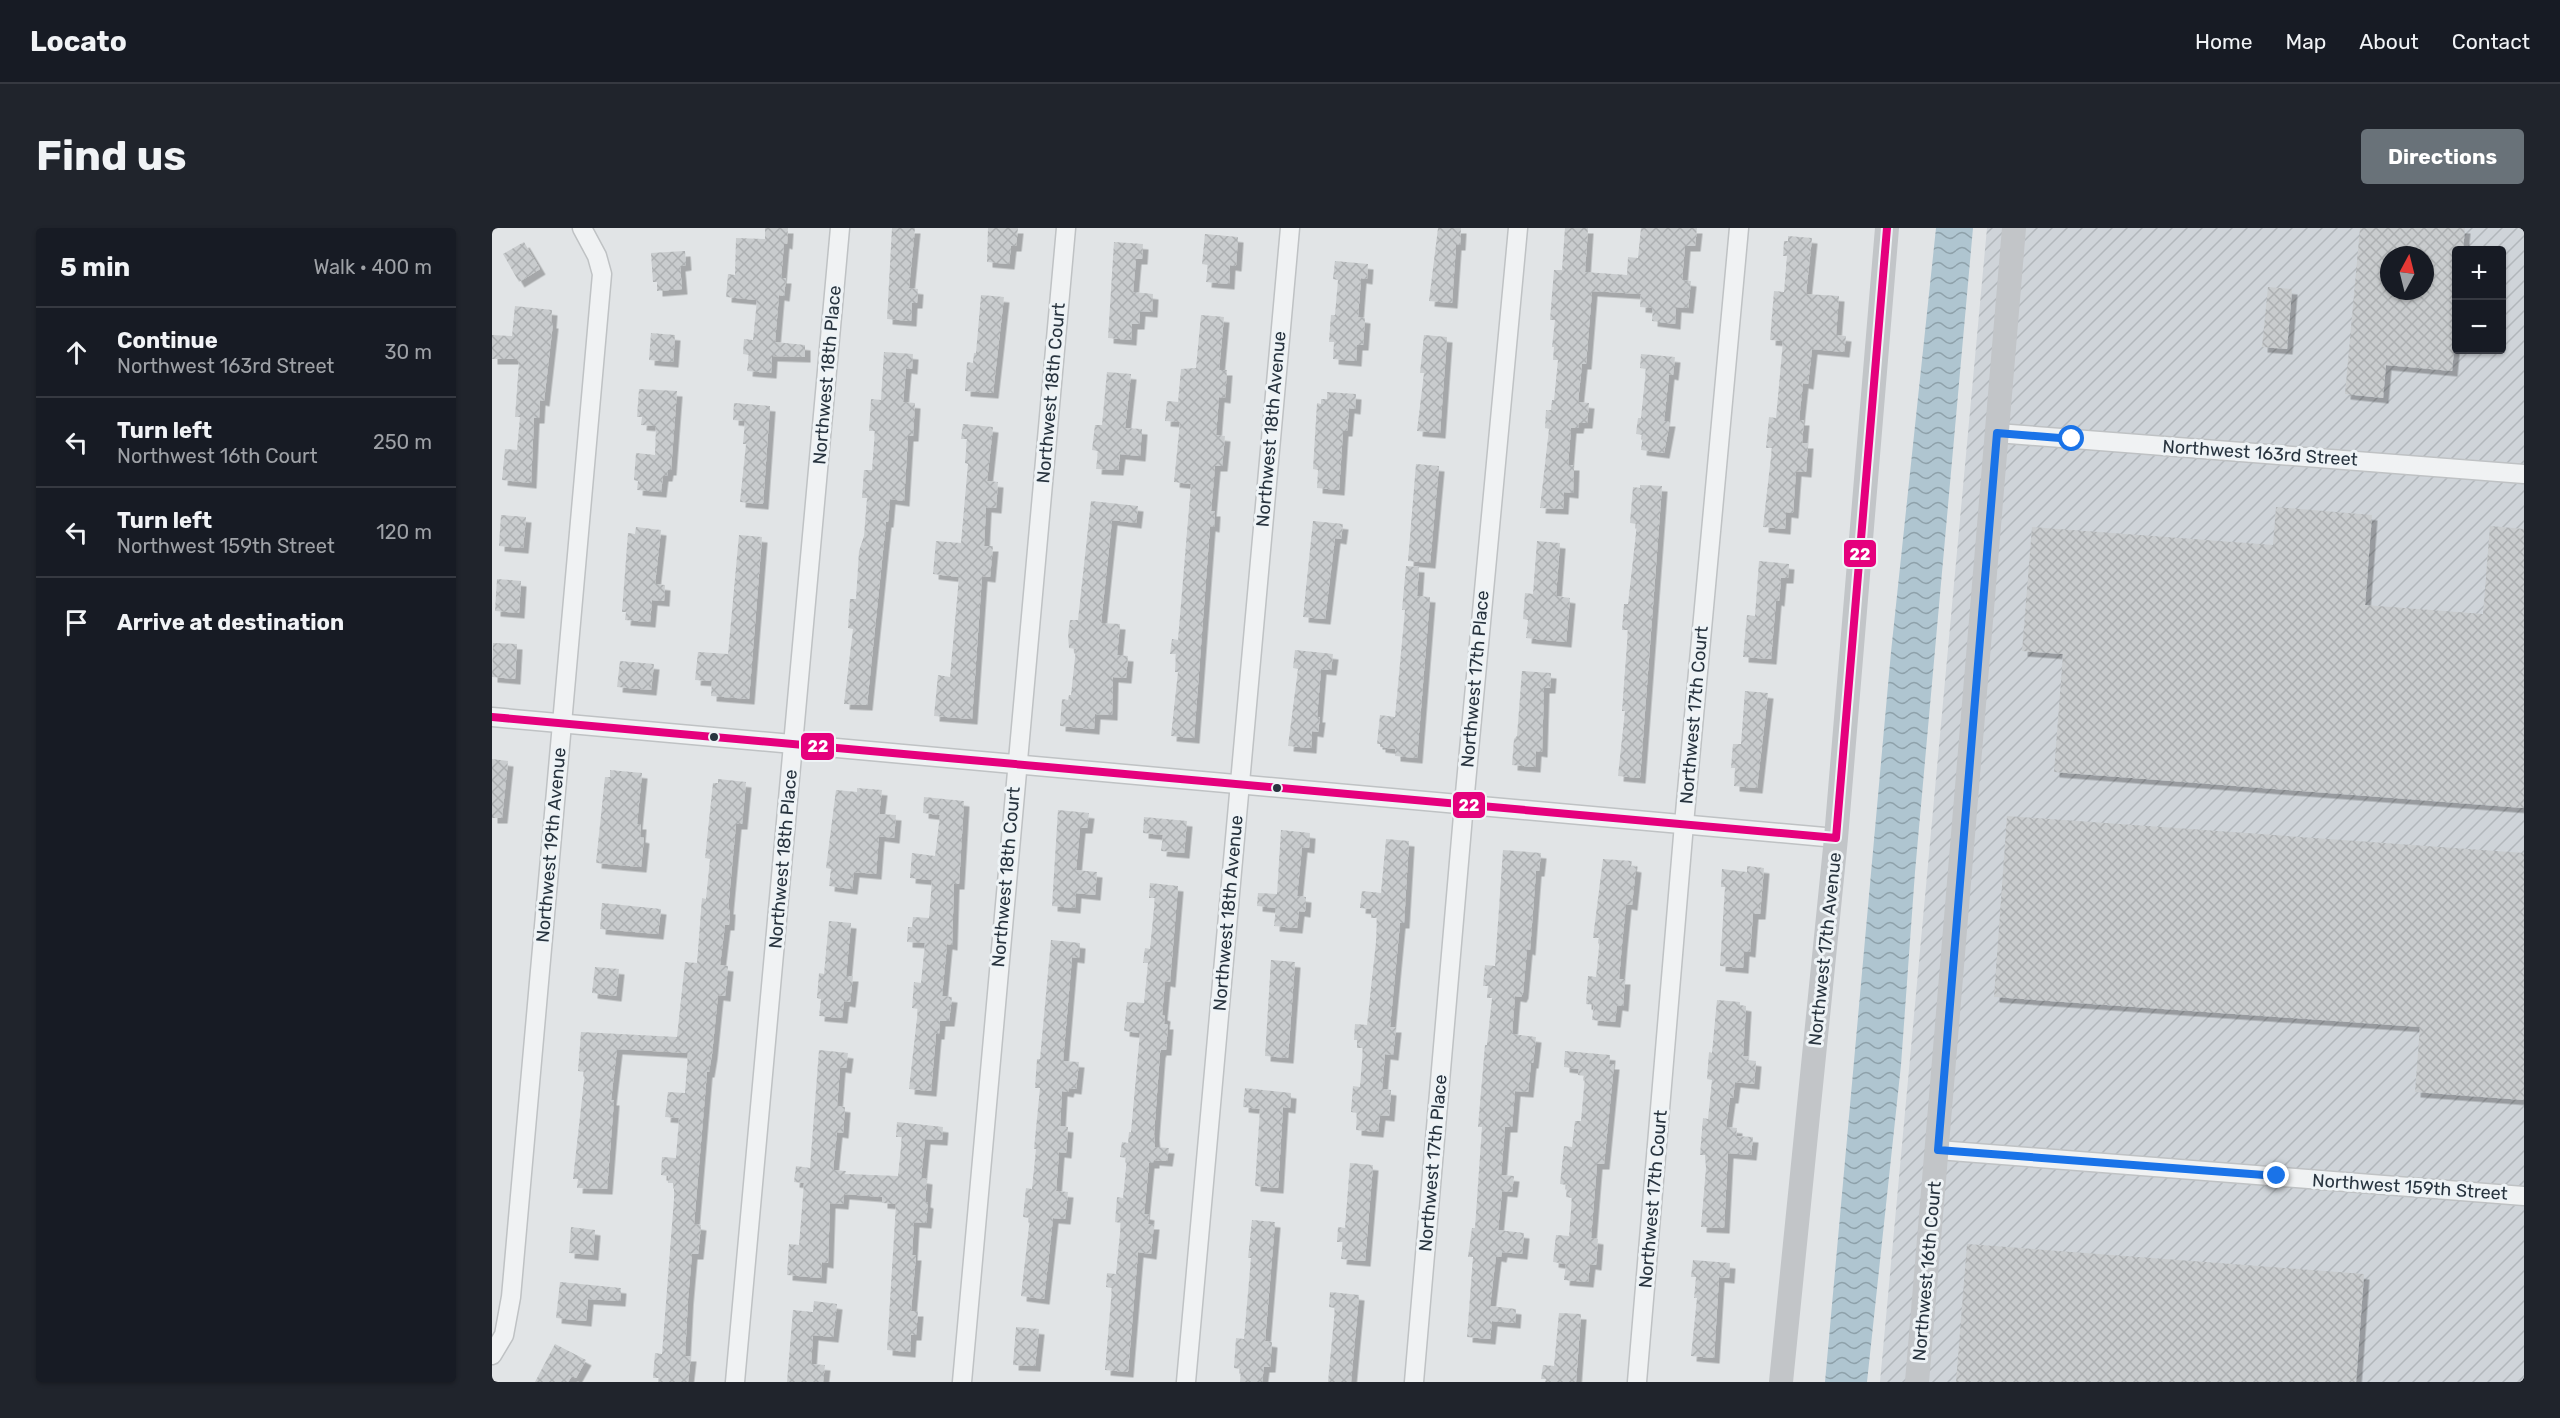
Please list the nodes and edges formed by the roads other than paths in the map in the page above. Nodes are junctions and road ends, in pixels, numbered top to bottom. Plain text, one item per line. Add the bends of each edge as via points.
1 (582, 228) edge
2 (840, 228) edge
3 (1066, 228) edge
4 (1290, 228) edge
5 (1518, 228) edge
6 (1739, 228) edge
7 (1887, 228) edge
8 (2014, 228) edge
9 (1997, 433) junction
10 (2524, 474) edge
11 (492, 717) edge
12 (562, 723) junction
13 (794, 744) junction
14 (1016, 764) junction
15 (1239, 784) junction
16 (1464, 804) junction
17 (1684, 825) junction
18 (1836, 838) junction
19 (1938, 1150) junction
20 (2524, 1196) edge
21 (492, 1355) edge
22 (735, 1382) edge
23 (962, 1382) edge
24 (1186, 1382) edge
25 (1414, 1382) edge
26 (1637, 1382) edge
27 (1781, 1382) edge
28 (1917, 1382) edge

1 - 12 street, Northwest 19th Avenue via 602,274
2 - 13 street, Northwest 18th Place
3 - 14 street, Northwest 18th Court
4 - 15 street, Northwest 18th Avenue
5 - 16 street, Northwest 17th Place
6 - 17 street, Northwest 17th Court
7 - 18 street, Northwest 17th Avenue
8 - 9 street, Northwest 16th Court
9 - 10 street, Northwest 163rd Street
9 - 19 street, Northwest 16th Court
11 - 12 street
12 - 13 street
12 - 21 street, Northwest 19th Avenue via 511,1297 504,1335
13 - 14 street
13 - 22 street, Northwest 18th Place
14 - 15 street
14 - 23 street, Northwest 18th Court
15 - 16 street
15 - 24 street, Northwest 18th Avenue
16 - 17 street
16 - 25 street, Northwest 17th Place
17 - 18 street
17 - 26 street, Northwest 17th Court
18 - 27 street, Northwest 17th Avenue
19 - 20 street, Northwest 159th Street
19 - 28 street, Northwest 16th Court

